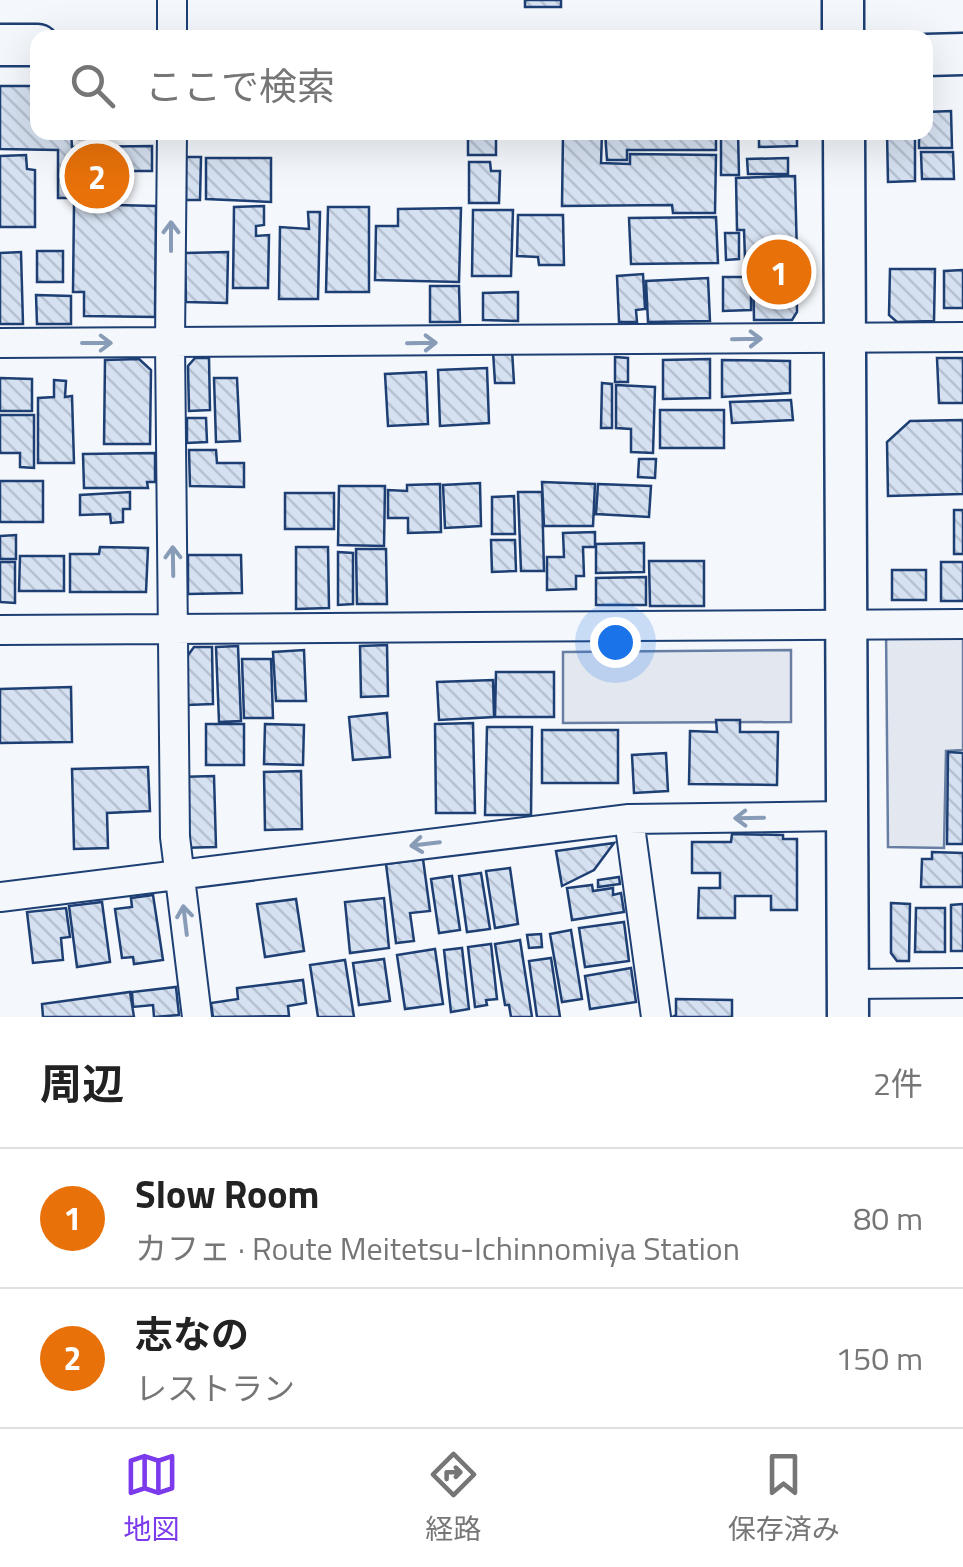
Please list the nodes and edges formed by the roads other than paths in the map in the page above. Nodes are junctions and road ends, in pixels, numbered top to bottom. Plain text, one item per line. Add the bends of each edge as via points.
1 (172, 0) edge
2 (843, 0) edge
3 (172, 30) edge
4 (843, 30) edge
5 (0, 45) edge
6 (30, 45) edge
7 (963, 54) edge
8 (933, 55) edge
9 (172, 140) edge
10 (844, 140) edge
11 (845, 338) junction
12 (963, 338) edge
13 (170, 342) junction
14 (0, 343) edge
15 (846, 624) junction
16 (963, 624) edge
17 (0, 630) edge
18 (174, 630) junction
19 (846, 816) junction
20 (630, 819) junction
21 (180, 874) junction
22 (0, 897) edge
23 (963, 983) edge
24 (848, 1000) edge
25 (197, 1017) edge
26 (656, 1017) edge

1 - 3 street
2 - 4 street
5 - 6 street
7 - 8 street
13 -> 9 street
10 - 11 street
11 - 12 street
13 -> 11 street
11 - 15 street
14 -> 13 street
18 -> 13 street
15 - 16 street
15 - 18 street
15 - 19 street
17 - 18 street
18 - 21 street
19 -> 20 street
19 - 24 street
20 -> 21 street
20 - 26 street
21 - 22 street
25 -> 21 street
23 - 24 street

